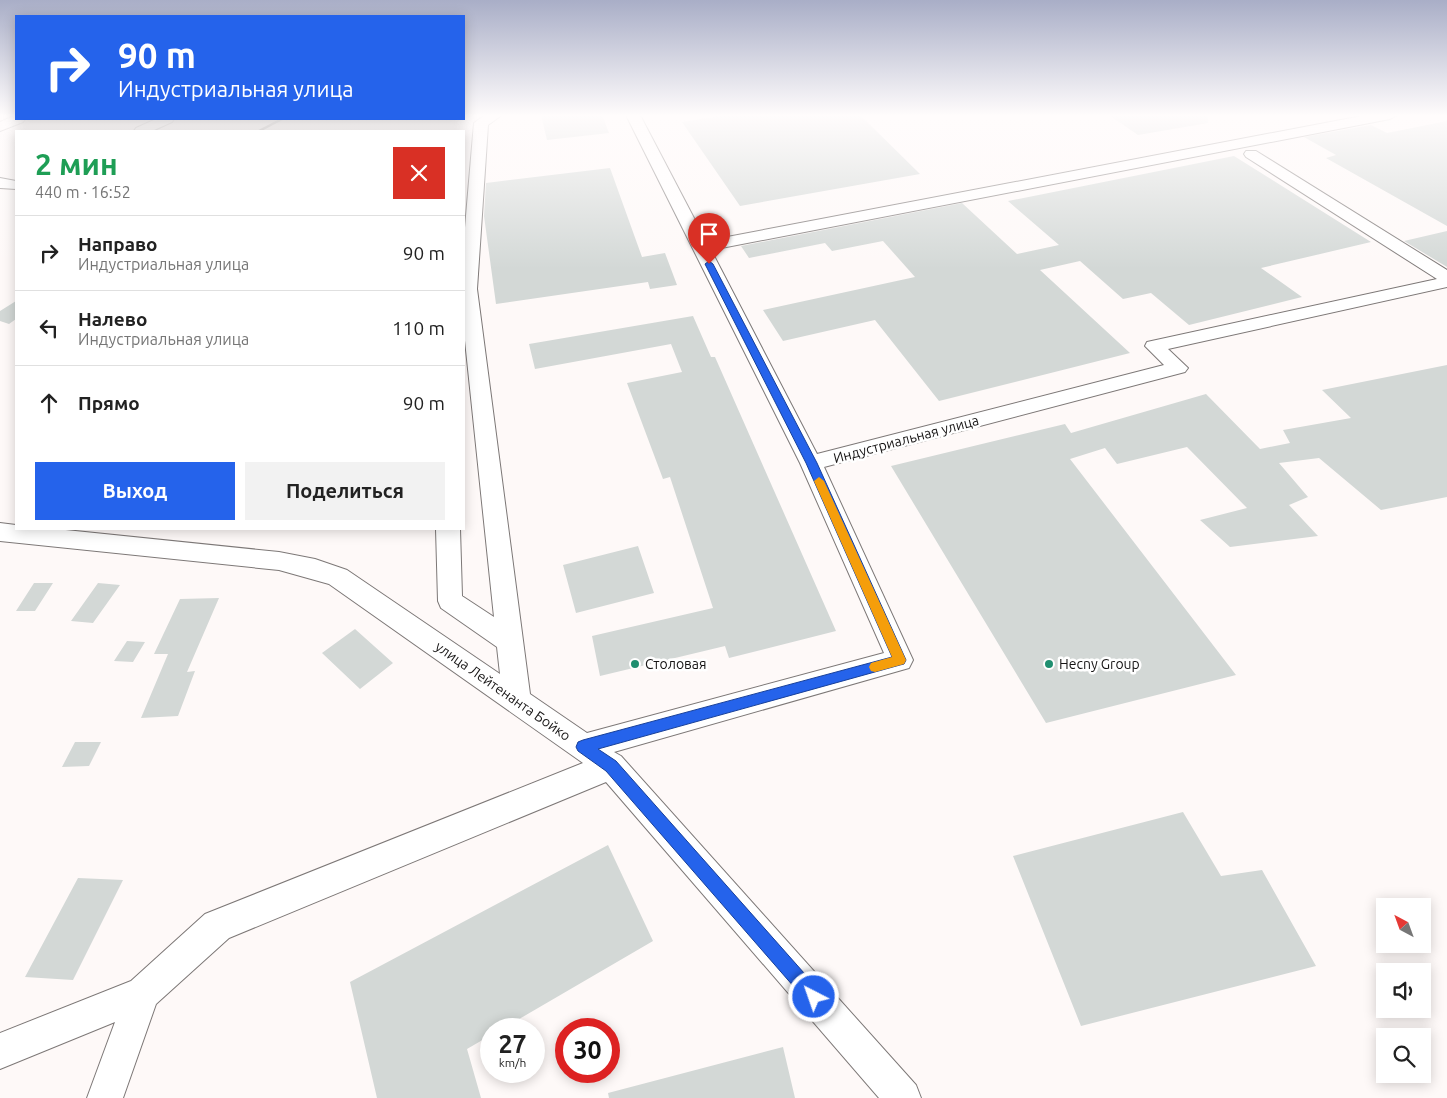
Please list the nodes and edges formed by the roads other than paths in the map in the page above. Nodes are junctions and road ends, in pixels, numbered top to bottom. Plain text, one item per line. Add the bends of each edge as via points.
1 (478, 166) edge
2 (659, 166) edge
3 (1110, 166) edge
4 (1270, 166) edge
5 (0, 183) edge
6 (15, 185) edge
7 (700, 247) junction
8 (1447, 278) edge
9 (1447, 282) edge
10 (811, 463) junction
11 (448, 530) edge
12 (0, 532) edge
13 (510, 641) junction
14 (517, 701) junction
15 (583, 747) junction
16 (611, 766) junction
17 (143, 993) junction
18 (0, 1052) edge
19 (105, 1098) edge
20 (902, 1098) edge

1 - 13 street via 468,290
2 - 7 street
3 - 7 street
4 - 8 street
5 - 6 street
7 - 10 street
9 - 10 street, Индустриальная улица via 1154,346 1178,368
10 - 15 street via 900,660
11 - 13 street via 450,601
12 - 14 street, улица Лейтенанта Бойко via 278,561 338,577
13 - 14 street
14 - 15 street, улица Лейтенанта Бойко
15 - 16 street, улица Лейтенанта Бойко
16 - 17 street via 217,926
16 - 20 street, улица Лейтенанта Бойко
17 - 18 street
17 - 19 street

